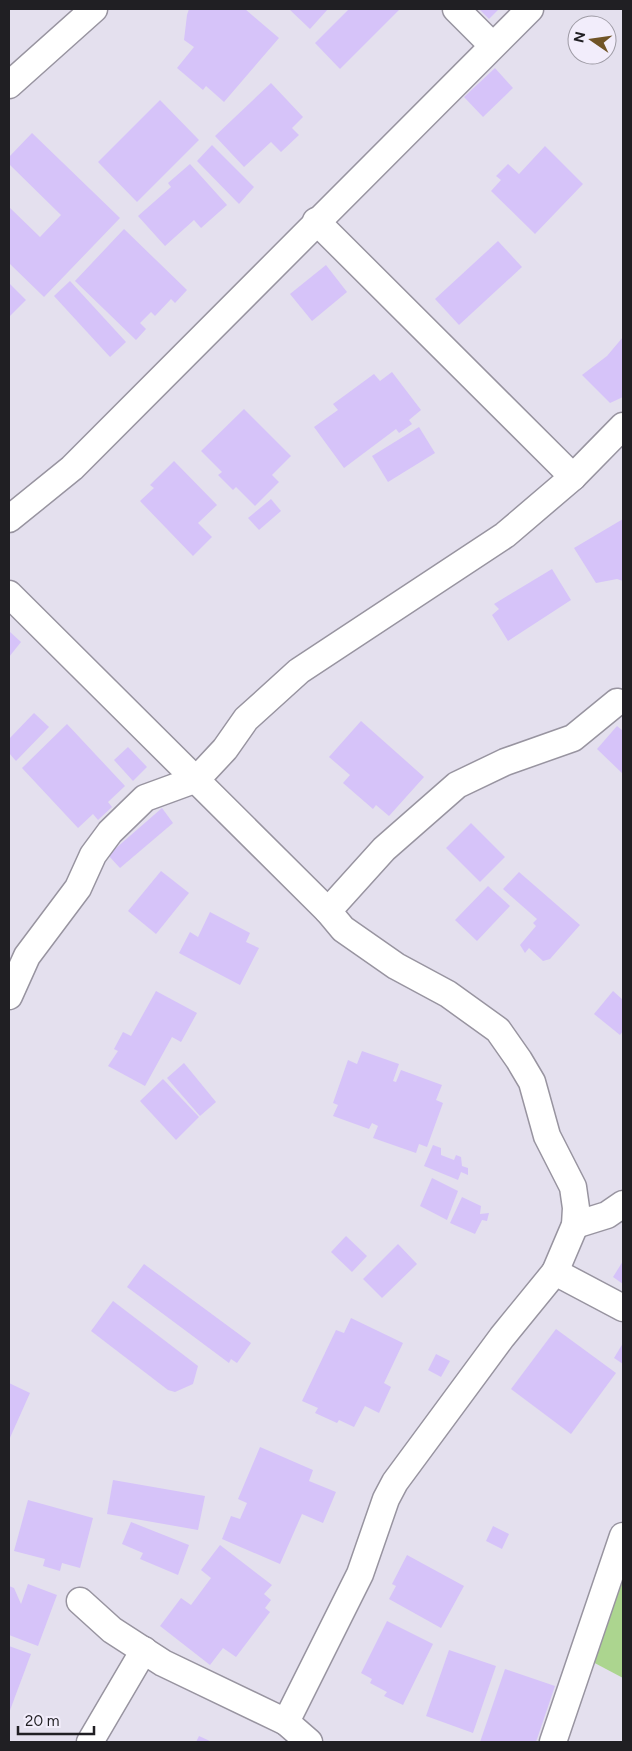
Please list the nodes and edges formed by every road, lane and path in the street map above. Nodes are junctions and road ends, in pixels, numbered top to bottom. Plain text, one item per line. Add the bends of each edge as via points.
1 (94, 9) edge
2 (456, 9) edge
3 (530, 9) edge
4 (492, 45) junction
5 (9, 85) edge
6 (316, 222) junction
7 (623, 426) edge
8 (573, 477) junction
9 (9, 519) edge
10 (9, 594) edge
11 (617, 702) dead end
12 (197, 779) junction
13 (328, 911) junction
14 (9, 996) edge
15 (623, 1204) edge
16 (575, 1225) junction
17 (554, 1272) junction
18 (623, 1308) edge
19 (623, 1536) edge
20 (80, 1601) dead end
21 (144, 1650) junction
22 (286, 1722) junction
23 (90, 1742) edge
24 (309, 1742) edge
25 (553, 1742) edge

1 - 5 street
2 - 4 street
3 - 4 street
4 - 6 street
6 - 8 street
6 - 9 street via 72,468
7 - 8 street
8 - 12 street via 505,535 299,670 246,719 225,749
10 - 12 street
11 - 13 street via 573,738 505,762 457,785 384,849
12 - 13 street
12 - 14 street via 145,798 110,832 93,855 78,888 27,956
13 - 16 street via 343,929 396,966 448,994 498,1030 532,1082 547,1136 573,1186
15 - 16 street via 606,1215
16 - 17 street
17 - 18 street
17 - 22 street via 395,1482 360,1574
19 - 25 street
20 - 21 street via 112,1630
21 - 22 street via 164,1663
21 - 23 street
22 - 24 street

